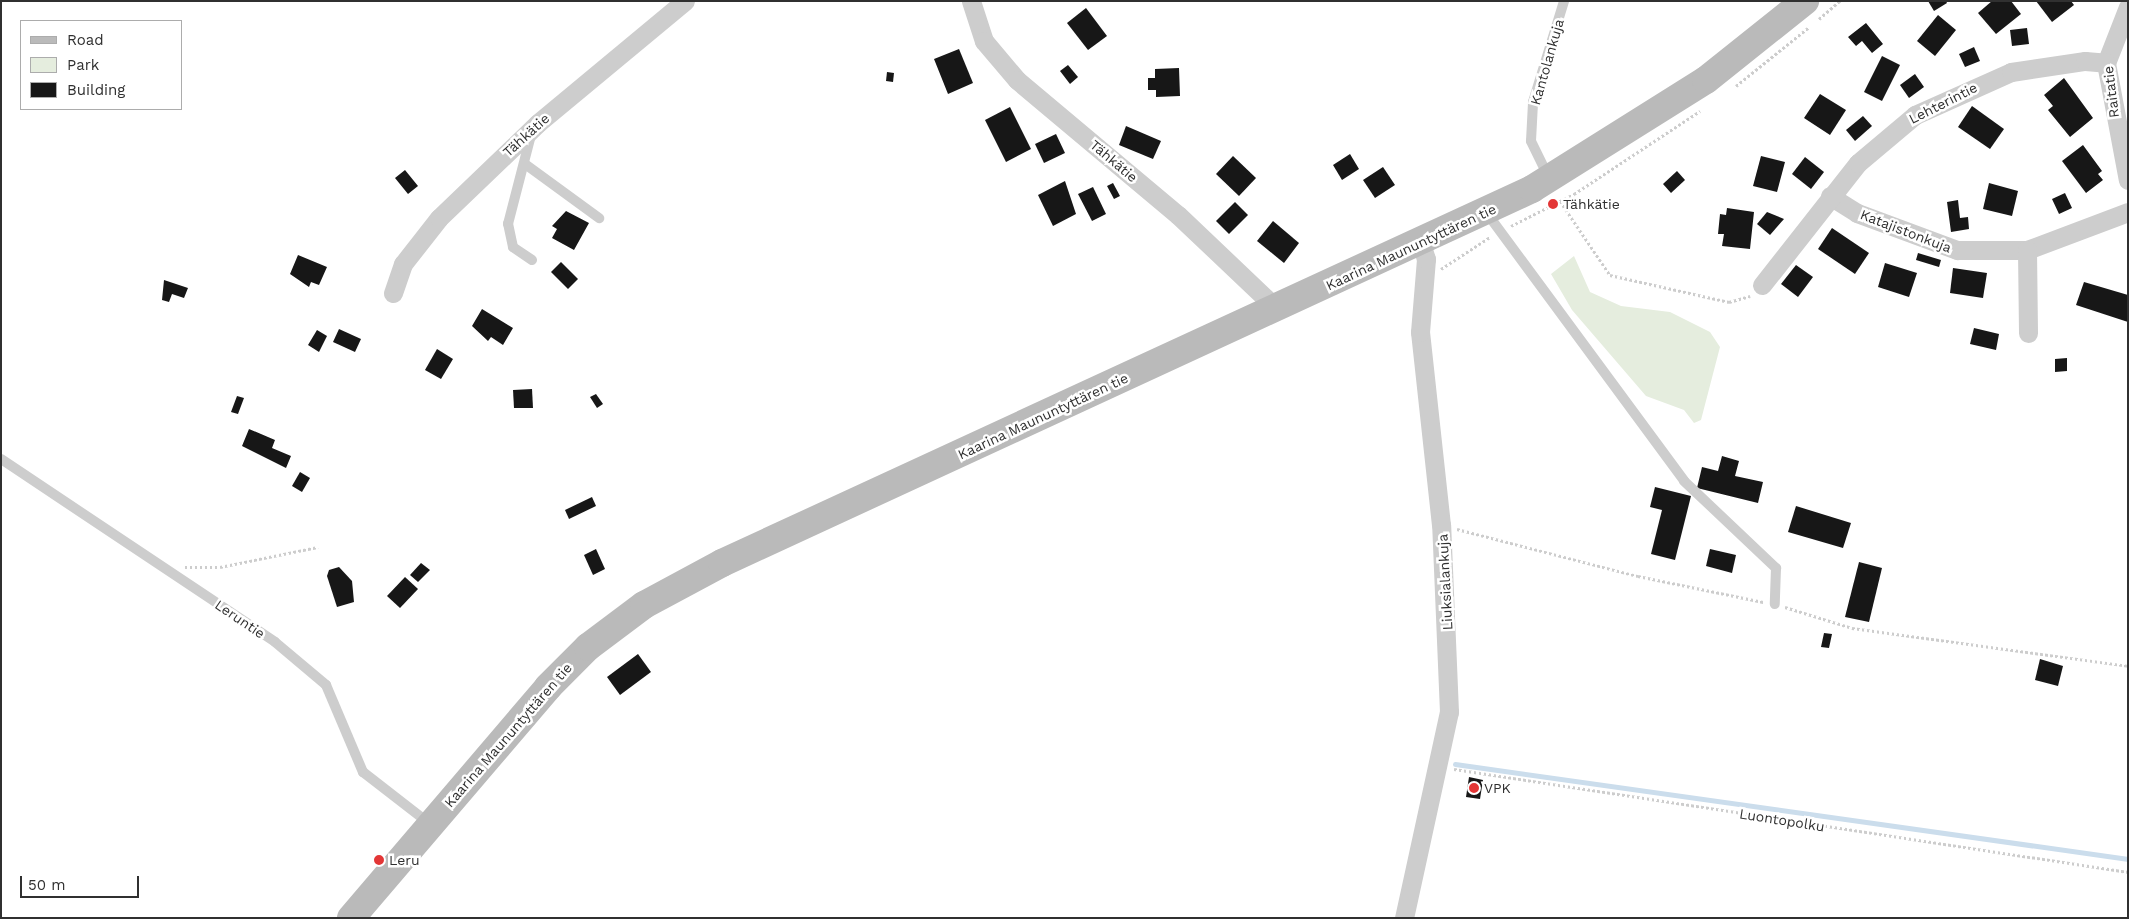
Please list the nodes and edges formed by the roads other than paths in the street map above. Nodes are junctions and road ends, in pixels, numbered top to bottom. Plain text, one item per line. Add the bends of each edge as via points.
1 (685, 1) edge
2 (971, 1) edge
3 (1564, 1) edge
4 (1805, 1) edge
5 (2128, 7) edge
6 (2106, 63) junction
7 (533, 127) junction
8 (525, 164) junction
9 (2128, 180) edge
10 (1555, 190) junction
11 (1830, 196) junction
12 (1486, 212) junction
13 (2128, 212) edge
14 (599, 218) dead end
15 (1421, 244) junction
16 (2027, 250) junction
17 (532, 260) dead end
18 (1762, 285) road end
19 (393, 293) dead end
20 (1277, 309) junction
21 (2028, 333) dead end
22 (1, 459) edge
23 (1775, 604) dead end
24 (430, 824) junction
25 (351, 918) edge
26 (1404, 918) edge

1 - 7 street, Tähkätie
2 - 20 street, Tähkätie via 984,41 1017,80 1178,215
3 - 10 lane, Kantolankuja via 1533,102 1531,141
4 - 10 main road, Kaarina Maununtyttären tie via 1706,80
5 - 6 street, Raitatie
6 - 9 street, Raitatie
6 - 11 street, Lehterintie via 2085,61 2011,72 1945,100 1887,136
7 - 8 lane
7 - 19 street, Tähkätie via 439,218 403,264
8 - 14 lane
8 - 17 lane via 508,224 513,247
10 - 12 main road, Kaarina Maununtyttären tie
11 - 16 street, Katajistonkuja via 1857,213 1957,250
11 - 18 street, Lehterintie
12 - 15 main road, Kaarina Maununtyttären tie
12 - 23 lane via 1684,481 1776,568
13 - 16 street, Katajistonkuja
15 - 20 main road, Kaarina Maununtyttären tie
15 - 26 street, Liuksialankuja via 1426,259 1420,332 1441,524 1449,647 1449,712
16 - 21 street
20 - 24 main road, Kaarina Maununtyttären tie via 722,563 644,605 588,647 548,687
22 - 24 lane, Leruntie via 275,642 326,685 363,772
24 - 25 main road, Kaarina Maununtyttären tie

